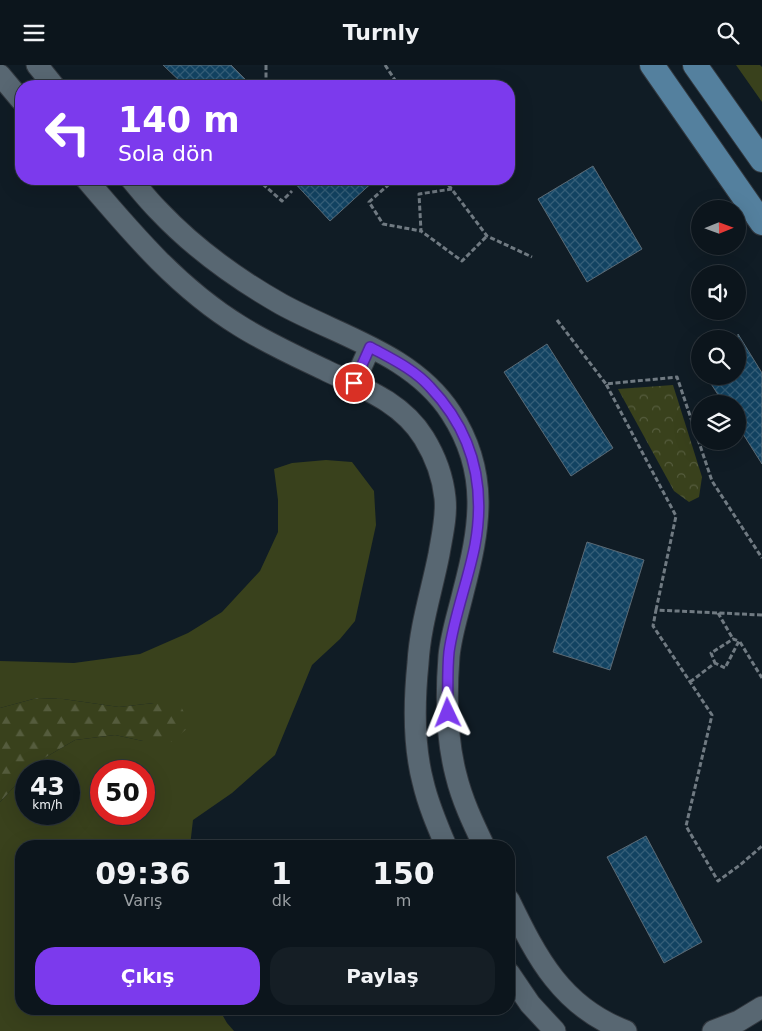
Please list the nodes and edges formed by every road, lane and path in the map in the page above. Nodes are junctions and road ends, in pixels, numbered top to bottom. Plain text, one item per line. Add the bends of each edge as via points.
1 (37, 65) edge
2 (266, 65) edge
3 (385, 65) edge
4 (652, 65) edge
5 (695, 65) edge
6 (0, 75) edge
7 (49, 80) edge
8 (266, 80) edge
9 (395, 80) edge
10 (15, 93) edge
11 (762, 160) edge
12 (91, 185) edge
13 (136, 185) edge
14 (264, 185) edge
15 (387, 185) edge
16 (449, 185) edge
17 (452, 189) junction
18 (292, 191) dead end
19 (762, 223) edge
20 (421, 231) junction
21 (487, 237) junction
22 (532, 257) dead end
23 (557, 320) dead end
24 (370, 347) junction
25 (354, 383) junction
26 (606, 384) junction
27 (762, 558) edge
28 (656, 610) junction
29 (718, 613) junction
30 (762, 615) edge
31 (733, 639) junction
32 (739, 641) junction
33 (715, 663) junction
34 (762, 678) edge
35 (690, 682) junction
36 (444, 840) edge
37 (481, 840) edge
38 (762, 846) edge
39 (515, 912) edge
40 (515, 984) edge
41 (762, 1007) edge
42 (555, 1031) edge
43 (626, 1031) edge
44 (713, 1031) edge

1 - 7 main road
2 - 8 path
3 - 9 path
4 - 19 main road
5 - 11 main road
6 - 10 main road
12 - 25 main road via 165,268 207,303 240,327
13 - 24 main road via 186,237 238,277 283,305
14 - 18 path via 282,201
15 - 20 path via 369,201 383,224
16 - 17 path
17 - 20 path via 418,194
17 - 21 path
20 - 21 path via 462,261
21 - 22 path
23 - 26 path
24 - 25 main road
24 - 37 main road via 399,363 429,386 450,412 474,461 478,484 475,544 449,653 448,685 450,744 456,775
25 - 36 main road via 382,397 404,414 423,437 438,467 445,499 443,532 422,630 416,707 422,780
26 - 27 path via 677,377 712,481
26 - 28 path via 676,516
28 - 29 path
28 - 35 path via 653,626
29 - 30 path
29 - 31 path
31 - 32 path
31 - 33 path via 711,653
32 - 33 path via 725,668
32 - 34 path
33 - 35 path
35 - 38 path via 712,715 686,826 718,881
39 - 43 main road via 538,957 568,997 593,1015
40 - 42 main road
41 - 44 main road

